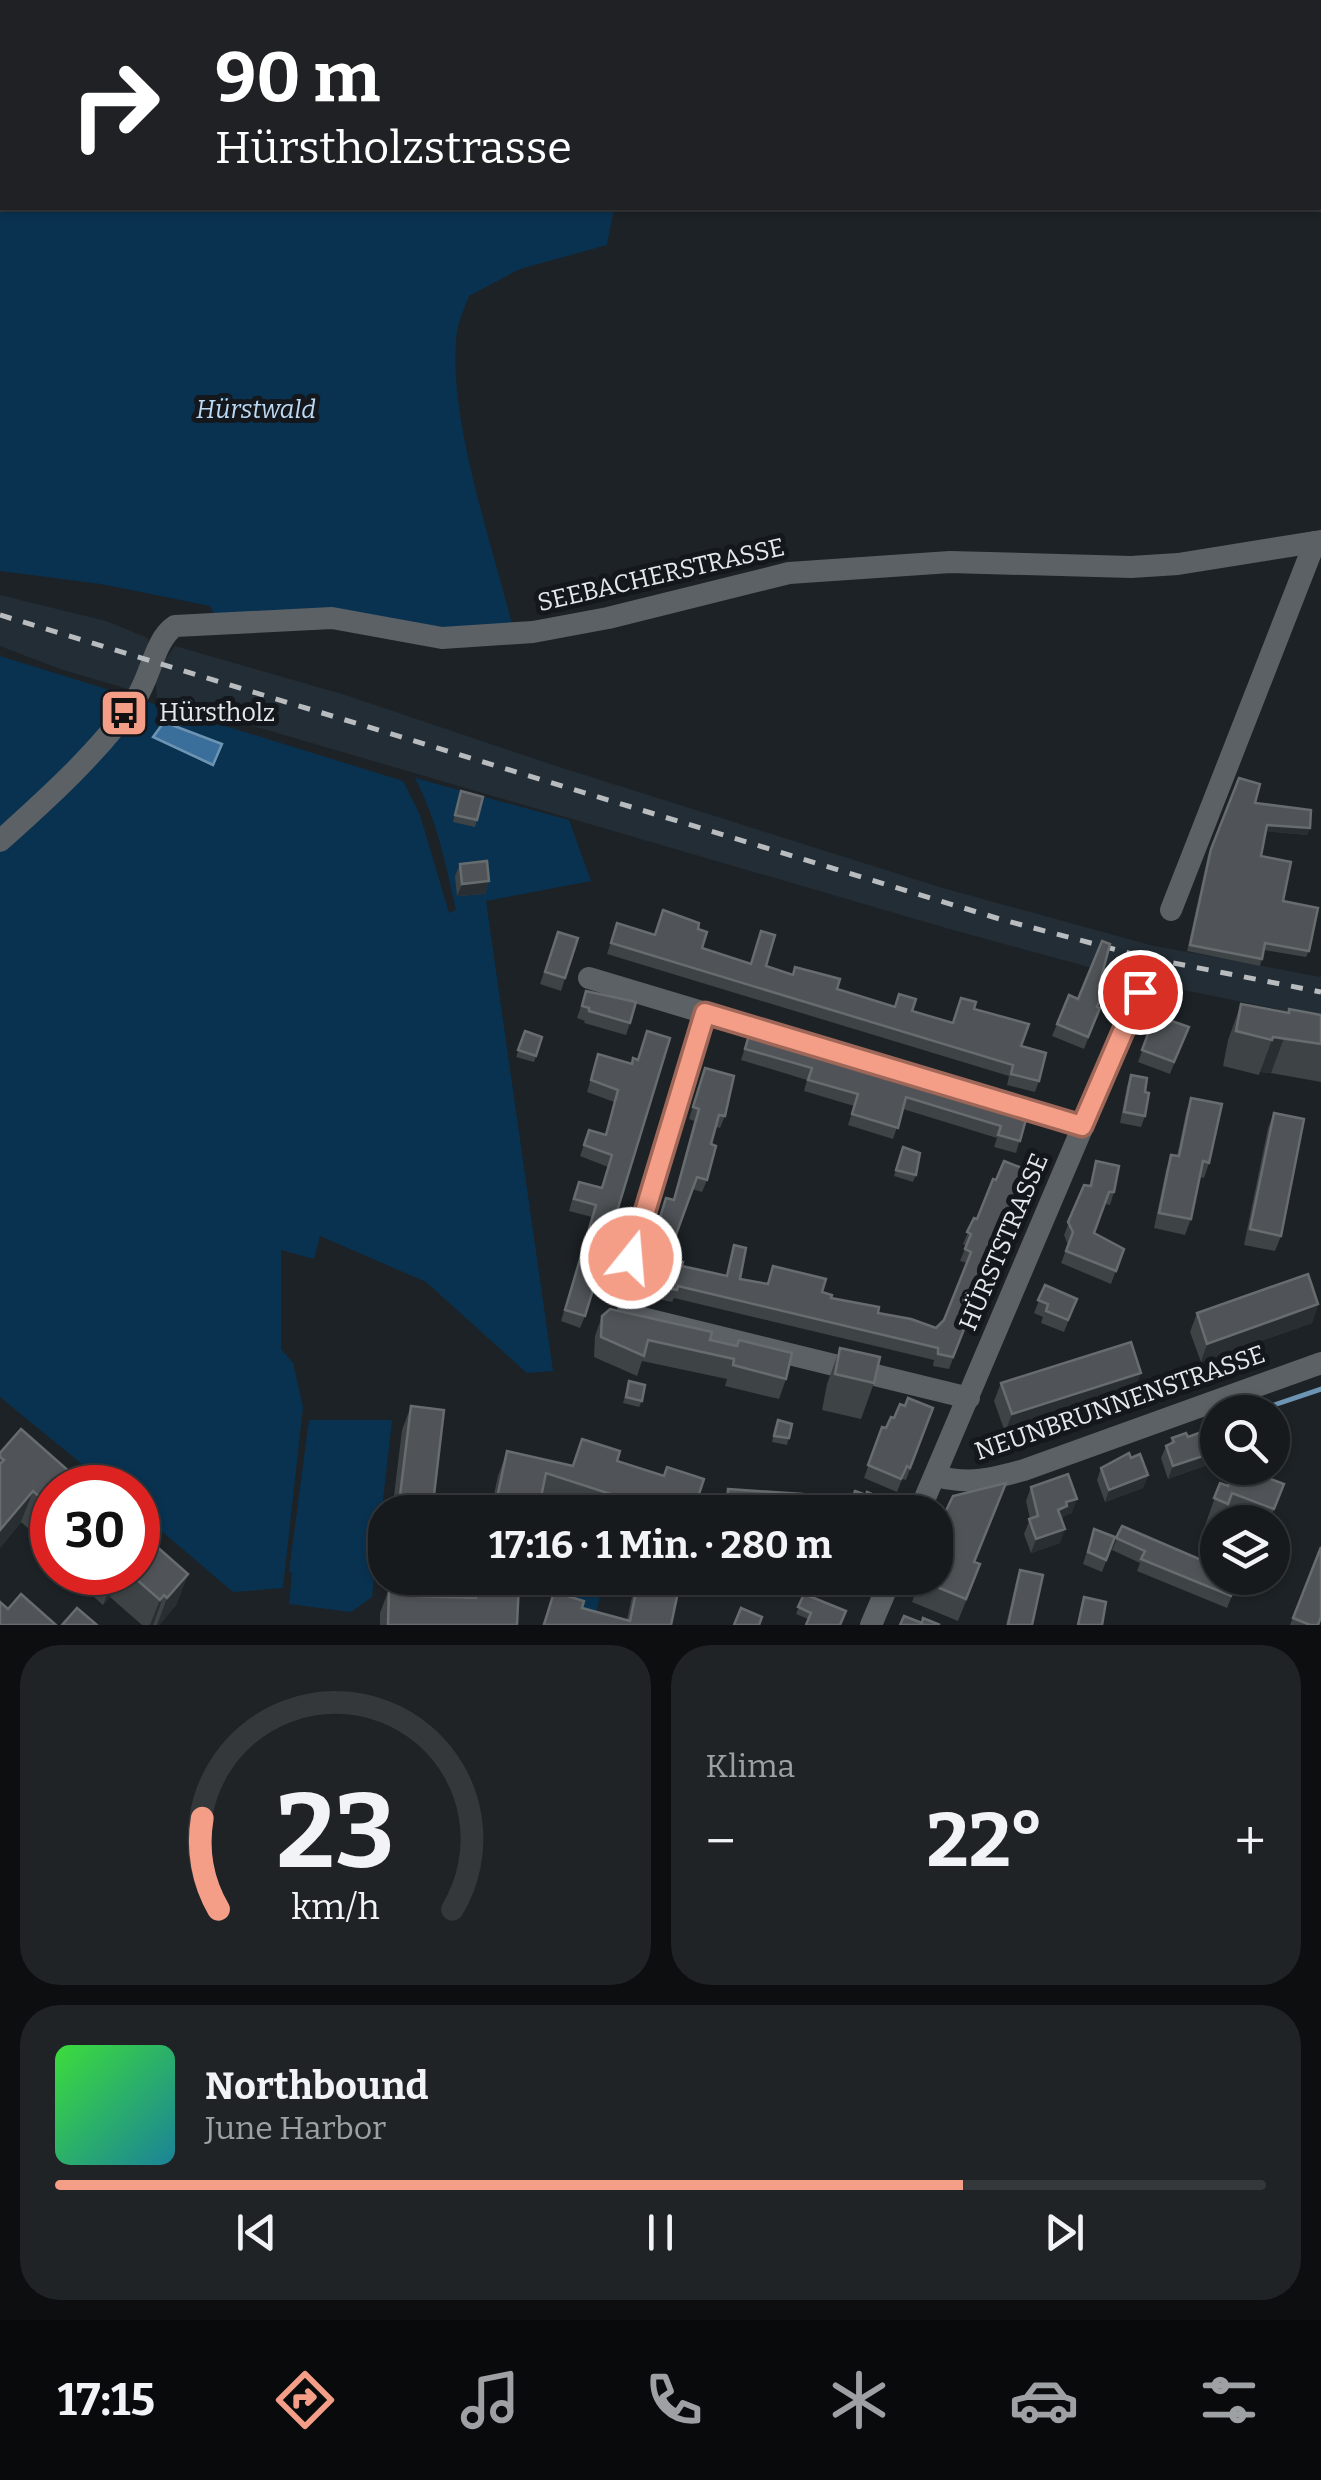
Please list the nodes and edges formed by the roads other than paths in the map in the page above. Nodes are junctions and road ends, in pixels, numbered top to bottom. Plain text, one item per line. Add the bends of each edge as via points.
1 (1318, 542) edge
2 (0, 841) edge
3 (1171, 910) dead end
4 (589, 978) dead end
5 (1140, 992) dead end
6 (705, 1013) junction
7 (1082, 1126) junction
8 (1321, 1363) edge
9 (968, 1398) junction
10 (936, 1476) junction
11 (926, 1495) edge
12 (884, 1595) edge
13 (871, 1625) edge

1 - 2 street, SEEBACHERSTRASSE via 1130,567 950,562 789,573 534,632 442,638 332,618 175,626 163,634 149,678 132,704 57,790
1 - 3 street
4 - 6 street
5 - 7 street, HÜRSTSTRASSE
6 - 7 street
6 - 9 street via 631,1258 626,1308 638,1317
7 - 9 street, HÜRSTSTRASSE
8 - 10 street, NEUNBRUNNENSTRASSE via 1024,1470 983,1482
9 - 10 street, HÜRSTSTRASSE
10 - 11 street, HÜRSTSTRASSE
12 - 13 street

